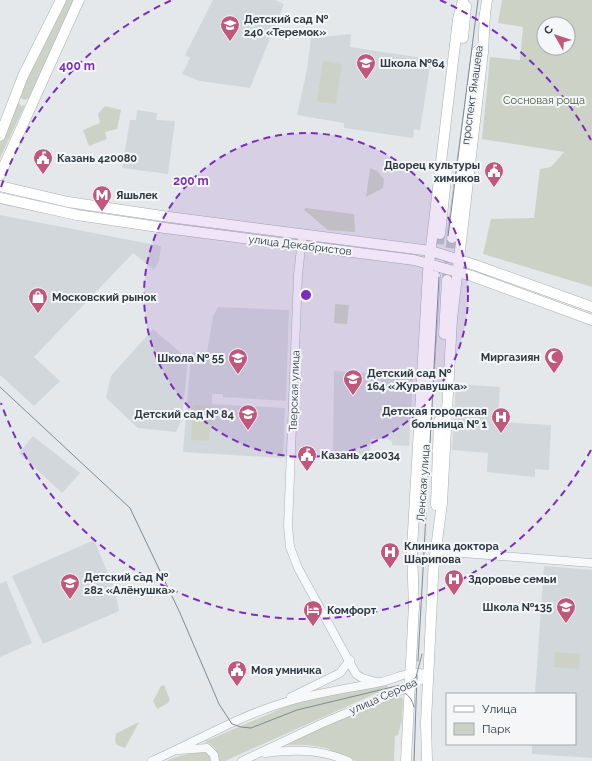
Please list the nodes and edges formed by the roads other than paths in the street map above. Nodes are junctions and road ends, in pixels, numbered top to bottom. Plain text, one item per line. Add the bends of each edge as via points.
1 (61, 0) edge
2 (80, 0) edge
3 (464, 0) edge
4 (467, 0) edge
5 (487, 0) edge
6 (485, 14) junction
7 (18, 93) junction
8 (33, 103) junction
9 (0, 136) edge
10 (0, 175) edge
11 (0, 186) edge
12 (0, 198) edge
13 (302, 234) junction
14 (440, 234) tunnel mouth
15 (452, 238) tunnel mouth
16 (301, 245) junction
17 (431, 251) junction
18 (458, 259) junction
19 (430, 263) junction
20 (457, 271) junction
21 (435, 276) tunnel mouth
22 (447, 280) tunnel mouth
23 (592, 307) edge
24 (592, 320) edge
25 (437, 551) junction
26 (592, 563) edge
27 (434, 564) junction
28 (414, 609) junction
29 (350, 660) junction
30 (410, 673) junction
31 (428, 675) junction
32 (377, 682) junction
33 (409, 687) junction
34 (278, 704) junction
35 (176, 750) junction
36 (256, 755) junction
37 (152, 761) edge
38 (215, 761) edge
39 (242, 761) edge
40 (348, 761) edge
41 (406, 761) edge
42 (427, 761) edge

1 - 7 main road via 23,76
2 - 8 main road
3 - 17 main road via 458,19
4 - 14 main road, проспект Ямашева
5 - 6 main road, проспект Ямашева
6 - 15 main road, проспект Ямашева via 474,65
6 - 18 main road via 483,52
7 - 8 main road via 20,100
7 - 9 main road
8 - 10 main road
11 - 13 main road, улица Декабристов via 76,203 169,218
12 - 16 main road, улица Декабристов via 77,215
13 - 16 street, Тверская улица
13 - 17 main road, улица Декабристов
16 - 19 main road, улица Декабристов
16 - 29 street, Тверская улица via 288,526 290,547 308,587
17 - 18 main road, улица Декабристов
17 - 19 main road
18 - 20 main road
18 - 23 main road, улица Декабристов
19 - 20 main road, улица Декабристов
19 - 28 main road via 412,549
20 - 24 main road, улица Декабристов
20 - 25 main road
21 - 28 main road, Ленская улица
22 - 27 main road, Ленская улица
25 - 26 street
25 - 27 main road
27 - 31 main road, Ленская улица
28 - 30 main road, Ленская улица
29 - 32 street, Тверская улица via 356,674
29 - 34 street, улица Серова via 340,673
30 - 31 street, улица Серова
30 - 32 street, улица Серова
30 - 33 main road, Ленская улица
31 - 33 street, улица Серова
31 - 42 main road, Ленская улица via 425,746
32 - 34 street, улица Серова
33 - 36 street, улица Серова via 325,722
33 - 41 main road, Ленская улица
34 - 35 street, улица Серова
35 - 37 street, улица Серова
35 - 38 street via 207,748 214,755
36 - 39 street, улица Серова
36 - 40 street via 301,750 322,752

